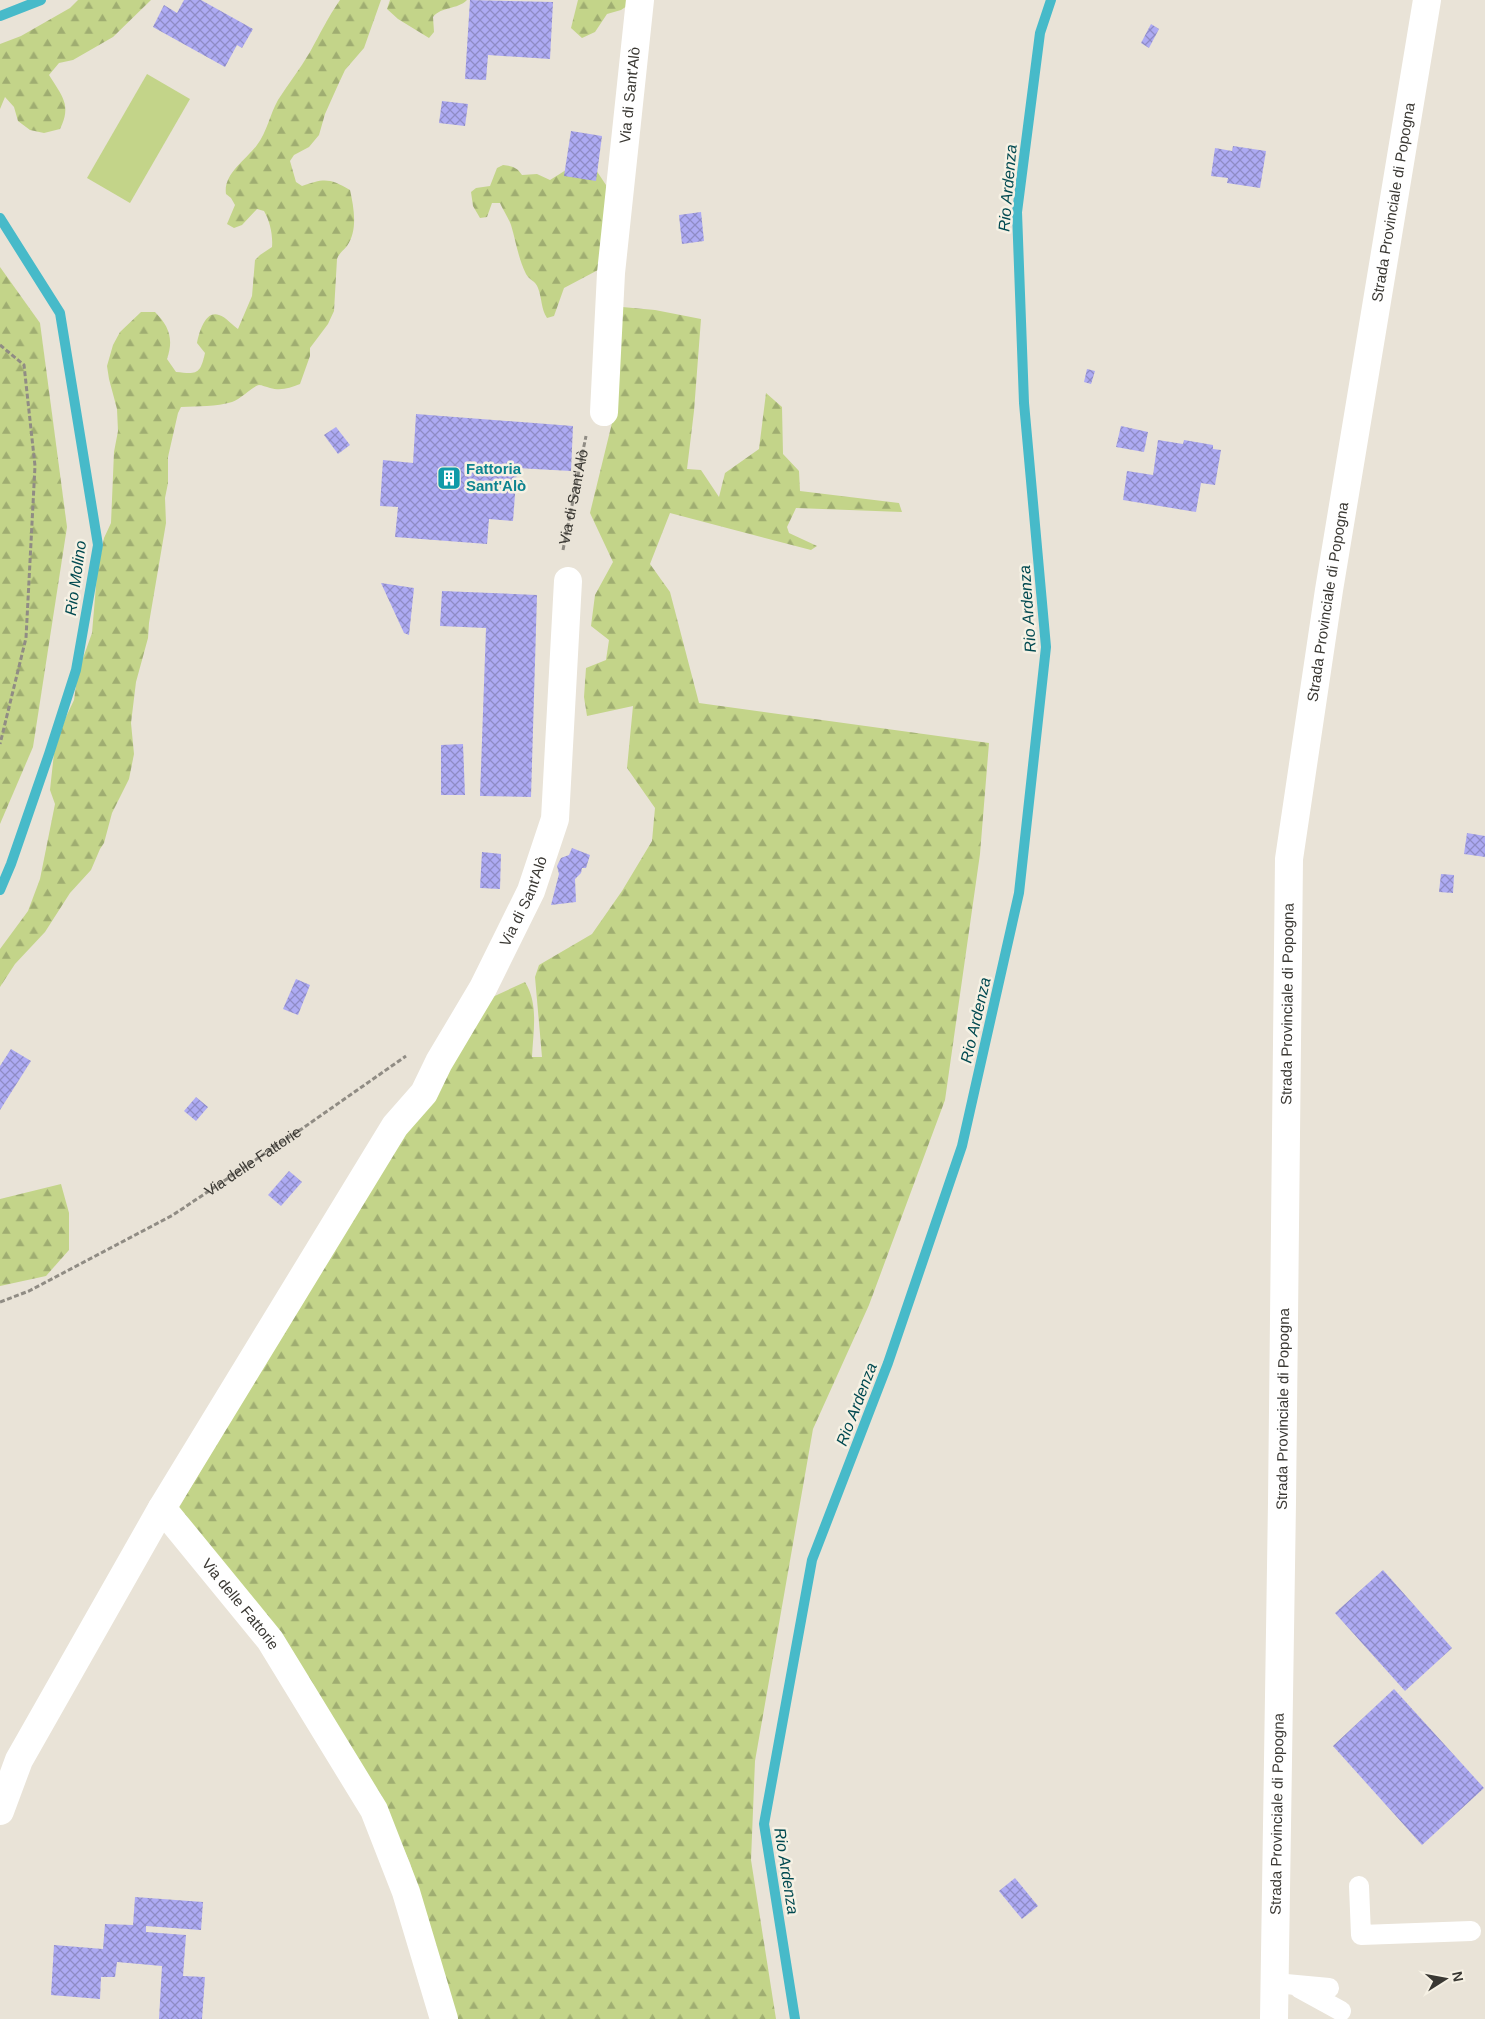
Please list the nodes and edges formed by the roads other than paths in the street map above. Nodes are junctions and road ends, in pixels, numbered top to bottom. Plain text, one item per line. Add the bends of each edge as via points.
1 (640, 0) edge
2 (1427, 0) edge
3 (604, 412) road end
4 (568, 581) road end
5 (440, 1062) junction
6 (415, 1077) dead end
7 (162, 1508) junction
8 (0, 1811) edge
9 (1359, 1886) dead end
10 (1471, 1931) dead end
11 (1284, 1984) junction
12 (1329, 1988) dead end
13 (1341, 2011) dead end
14 (444, 2019) edge
15 (1274, 2019) edge

1 - 3 street, Via di Sant'Alò via 611,273
2 - 11 street, Strada Provinciale di Popogna via 1329,590 1289,859 1282,1502
4 - 5 street, Via di Sant'Alò via 555,819 531,891 483,988
5 - 6 lane
5 - 7 street, Via di Sant'Alò via 424,1093 395,1126
7 - 8 street via 19,1760
7 - 14 street, Via delle Fattorie via 270,1640 374,1810 406,1892
9 - 10 lane via 1361,1935
11 - 12 lane
11 - 13 lane
11 - 15 street, Strada Provinciale di Popogna

